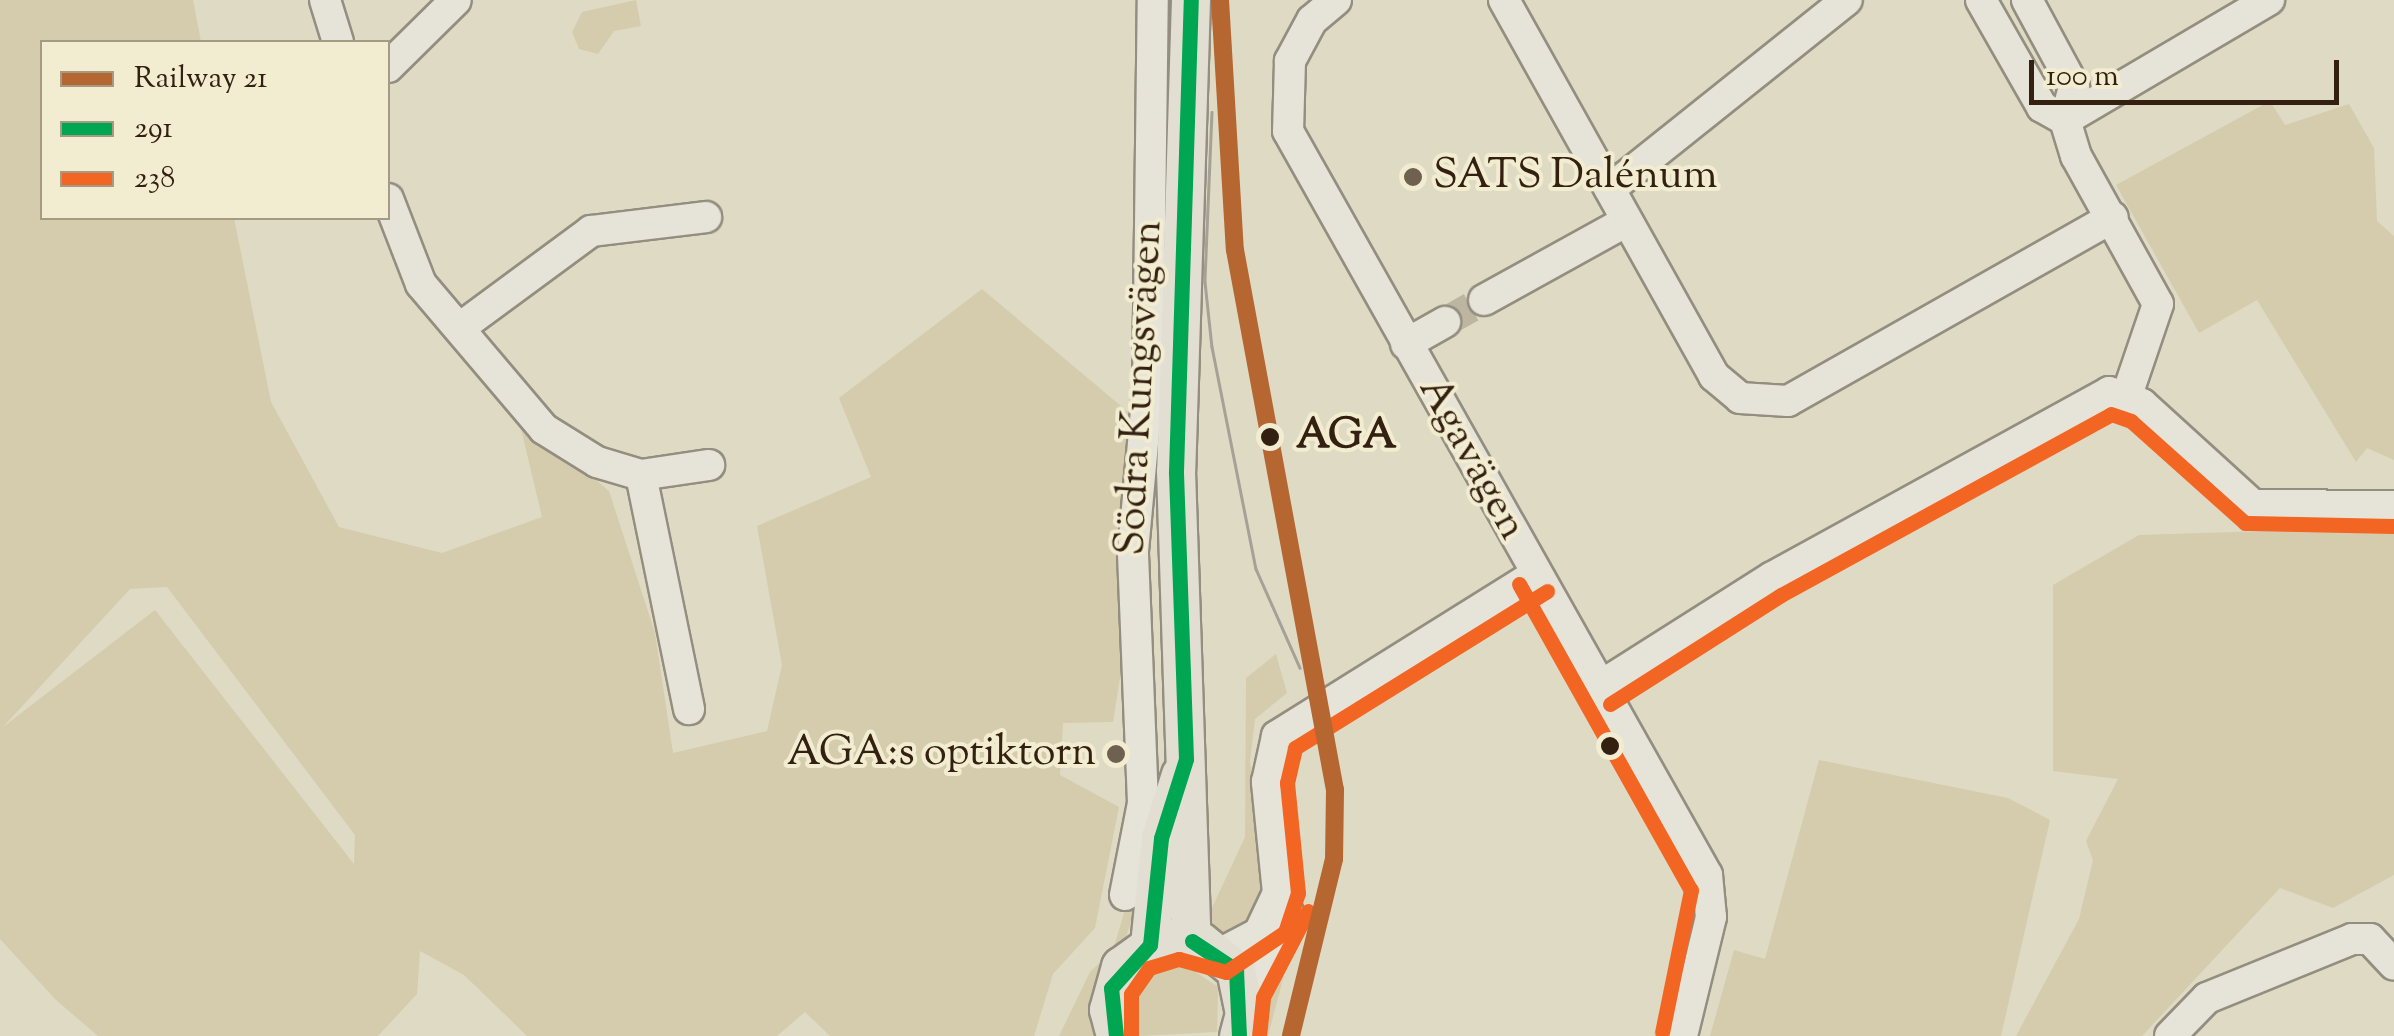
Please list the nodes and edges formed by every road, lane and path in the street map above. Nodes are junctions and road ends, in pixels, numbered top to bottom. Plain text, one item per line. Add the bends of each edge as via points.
1 (324, 0) edge
2 (456, 0) edge
3 (1154, 0) edge
4 (1191, 0) edge
5 (1336, 0) edge
6 (1504, 0) edge
7 (1848, 0) edge
8 (1981, 0) edge
9 (2027, 0) edge
10 (2269, 0) edge
11 (337, 40) edge
12 (390, 65) edge
13 (2066, 120) junction
14 (1610, 189) junction
15 (390, 204) edge
16 (2113, 217) junction
17 (706, 218) dead end
18 (1627, 221) junction
19 (1484, 300) tunnel mouth
20 (1445, 322) tunnel mouth
21 (461, 328) junction
22 (1406, 344) junction
23 (2127, 395) junction
24 (709, 466) dead end
25 (641, 475) junction
26 (2394, 506) edge
27 (1536, 574) junction
28 (1599, 687) junction
29 (689, 709) dead end
30 (1290, 726) junction
31 (1186, 758) junction
32 (1125, 895) dead end
33 (1150, 944) junction
34 (1206, 947) junction
35 (2394, 965) edge
36 (1244, 992) junction
37 (1114, 1035) edge
38 (1239, 1036) edge
39 (1682, 1036) edge
40 (2170, 1036) edge

1 - 11 street
2 - 12 street
3 - 32 street, Södra Kungsvägen via 1148,389 1133,551 1143,803
4 - 31 main road, Södra Kungsvägen via 1176,472
5 - 22 street, Agavägen via 1312,20 1290,61 1288,131
6 - 14 street
7 - 14 street
8 - 13 street via 2042,107
9 - 13 street via 2074,87
10 - 13 street
13 - 16 street
14 - 18 street
15 - 21 street via 421,284
16 - 18 street via 1770,404 1724,389
16 - 23 street via 2158,304
17 - 21 street via 592,232
18 - 19 street
20 - 22 street
21 - 25 street via 544,429 596,462
22 - 27 street, Agavägen
23 - 26 street via 2252,505
23 - 28 street via 2090,397
24 - 25 street
25 - 29 street
27 - 28 street, Agavägen
27 - 30 street
28 - 39 street, Agavägen via 1712,887
30 - 34 street via 1268,760 1280,866 1274,908 1259,933
30 - 36 street via 1291,901
31 - 33 main road, Södra Kungsvägen via 1161,838
31 - 34 main road, Södra Kungsvägen
33 - 34 main road
33 - 37 main road via 1111,988
34 - 36 main road, Södra Kungsvägen
35 - 40 street via 2370,939 2352,938 2207,998
36 - 38 main road

